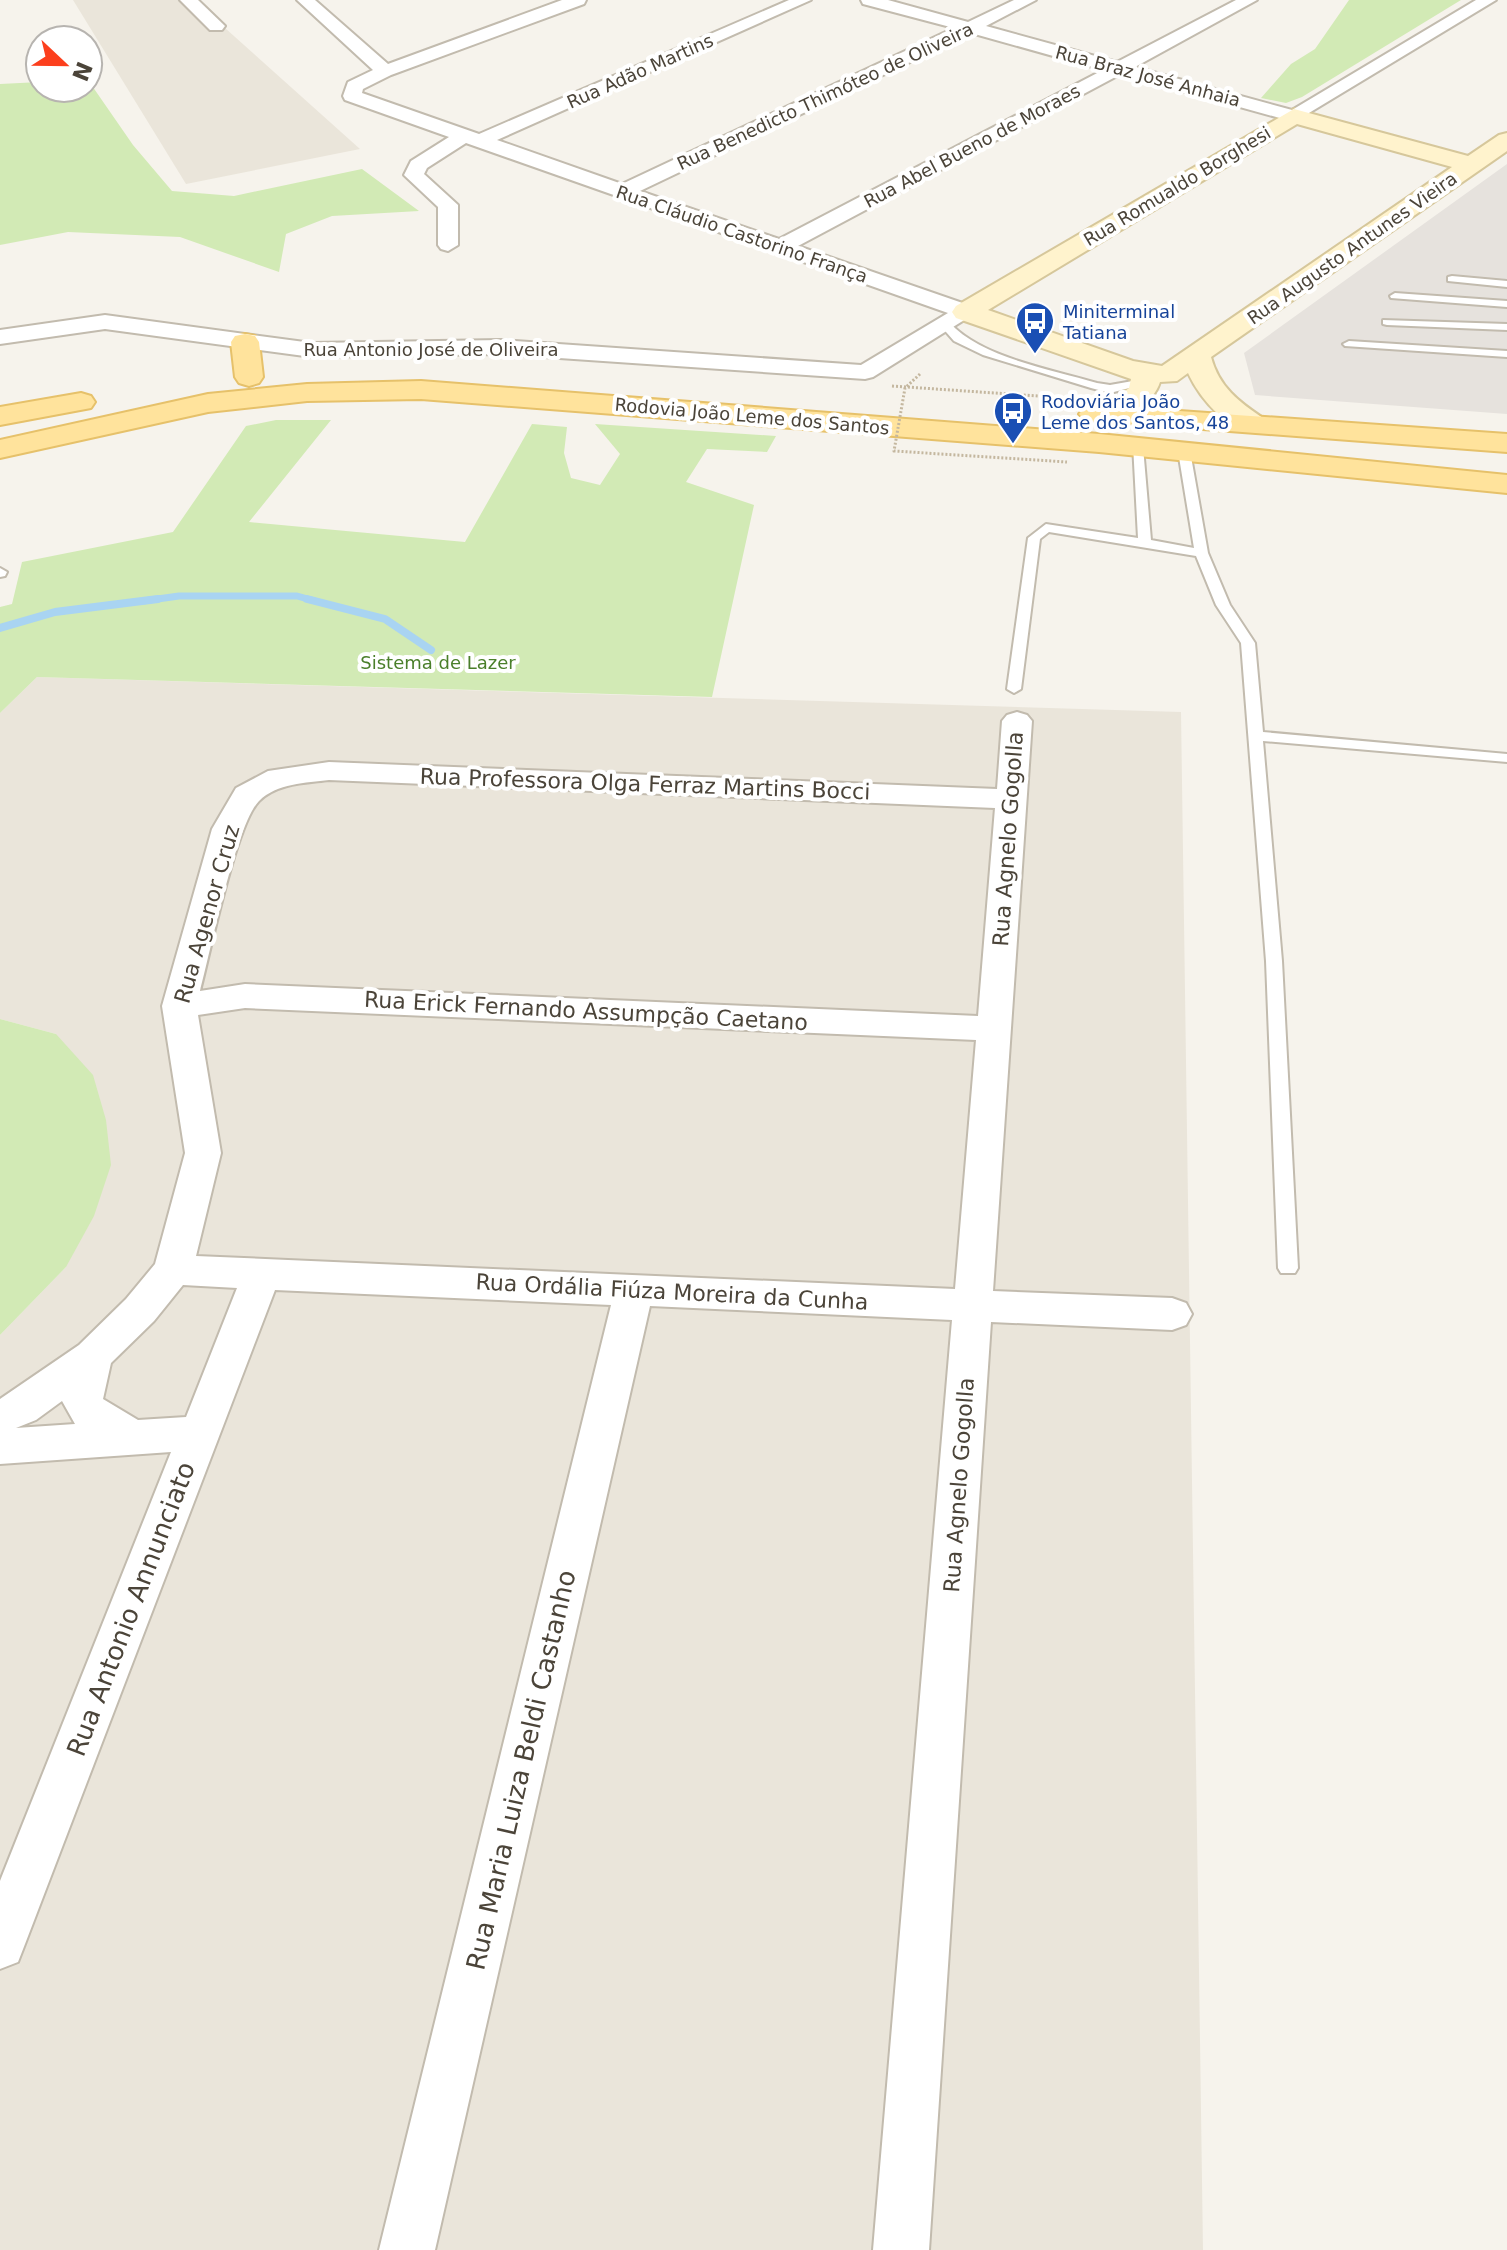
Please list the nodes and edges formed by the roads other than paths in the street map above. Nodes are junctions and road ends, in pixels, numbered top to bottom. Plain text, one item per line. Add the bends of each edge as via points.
1 (188, 0) edge
2 (305, 0) edge
3 (578, 0) edge
4 (803, 0) edge
5 (869, 0) edge
6 (1028, 0) edge
7 (1249, 0) edge
8 (1488, 0) edge
9 (216, 26) dead end
10 (970, 28) junction
11 (1120, 68) junction
12 (385, 71) junction
13 (1294, 116) junction
14 (470, 140) junction
15 (1507, 140) edge
16 (1473, 165) junction
17 (621, 192) junction
18 (448, 245) dead end
19 (780, 247) junction
20 (1452, 279) dead end
21 (1507, 284) edge
22 (1395, 296) dead end
23 (1507, 304) edge
24 (956, 318) junction
25 (1387, 322) dead end
26 (1507, 327) edge
27 (0, 337) edge
28 (245, 342) junction
29 (1349, 344) dead end
30 (1507, 354) edge
31 (1197, 355) junction
32 (865, 372) joint
33 (249, 377) junction
34 (1147, 380) junction
35 (1110, 414) junction
36 (0, 416) edge
37 (1253, 424) junction
38 (1507, 443) edge
39 (1137, 447) junction
40 (0, 449) edge
41 (1184, 451) junction
42 (1507, 484) edge
43 (1145, 543) junction
44 (1201, 553) junction
45 (1015, 705) joint
46 (1255, 736) junction
47 (1507, 758) edge
48 (279, 777) joint
49 (1011, 799) junction
50 (179, 1006) junction
51 (993, 1029) junction
52 (1288, 1268) dead end
53 (173, 1270) junction
54 (262, 1274) junction
55 (634, 1290) junction
56 (972, 1305) junction
57 (1172, 1314) dead end
58 (93, 1356) junction
59 (0, 1417) edge
60 (200, 1433) junction
61 (130, 1436) junction
62 (0, 1447) edge
63 (11, 1888) edge
64 (0, 1944) edge
65 (407, 2250) edge
66 (901, 2250) edge

1 - 9 street
2 - 12 street
3 - 12 street
4 - 14 street, Rua Adão Martins
5 - 10 street, Rua Braz José Anhaia
6 - 10 street, Rua Benedicto Thimóteo de Oliveira
7 - 11 street, Rua Abel Bueno de Moraes
8 - 13 street, Rua Romualdo Borghesi
10 - 11 street, Rua Braz José Anhaia
10 - 17 street, Rua Benedicto Thimóteo de Oliveira
11 - 13 street, Rua Braz José Anhaia
11 - 19 street, Rua Abel Bueno de Moraes
12 - 14 street, Rua Cláudio Castorino França via 354,86 352,96
13 - 16 street, Rua Braz José Anhaia
13 - 24 street, Rua Romualdo Borghesi
14 - 17 street, Rua Cláudio Castorino França
14 - 18 street, Rua Adão Martins via 418,165 414,175 448,205
15 - 16 street, Rua Augusto Antunes Vieira
16 - 31 street, Rua Augusto Antunes Vieira
17 - 19 street, Rua Cláudio Castorino França
19 - 24 street, Rua Cláudio Castorino França
20 - 21 lane
22 - 23 lane
24 - 32 street, Rua Romualdo Borghesi
24 - 34 street, Rua Cláudio Castorino França
25 - 26 lane
27 - 28 street, Rua Antonio José de Oliveira via 105,322
28 - 32 street, Rua Antonio José de Oliveira via 312,350 501,347
28 - 33 main road
29 - 30 lane
31 - 34 street, Rua Augusto Antunes Vieira
31 - 37 street via 1212,392
33 - 35 main road, Rodovia João Leme dos Santos via 474,373 906,405
33 - 36 main road, Rodovia João Leme dos Santos
34 - 35 street, Rua Augusto Antunes Vieira
35 - 37 main road, Rodovia João Leme dos Santos
37 - 38 main road, Rodovia João Leme dos Santos
39 - 40 main road, Rodovia João Leme dos Santos via 421,390 235,399
39 - 41 main road, Rodovia João Leme dos Santos
39 - 43 lane
41 - 42 main road, Rodovia João Leme dos Santos
41 - 44 lane
43 - 44 lane
43 - 45 lane via 1046,528 1034,538
44 - 46 lane via 1223,605 1248,643
45 - 49 street, Rua Agnelo Gogolla
46 - 47 lane
46 - 52 lane via 1274,961
48 - 49 street, Rua Professora Olga Ferraz Martins Bocci via 329,771
48 - 50 street, Rua Agenor Cruz via 247,795 227,829
49 - 51 street, Rua Agnelo Gogolla
50 - 51 street, Rua Erick Fernando Assumpção Caetano via 245,996
50 - 53 street, Rua Agenor Cruz via 203,1153
51 - 56 street, Rua Agnelo Gogolla
53 - 54 street, Rua Ordália Fiúza Moreira da Cunha
53 - 58 street, Rua Agenor Cruz
54 - 55 street, Rua Ordália Fiúza Moreira da Cunha
54 - 60 street, Rua Antonio Annunciato
55 - 56 street, Rua Ordália Fiúza Moreira da Cunha
55 - 65 street, Rua Maria Luiza Beldi Castanho
56 - 57 street, Rua Ordália Fiúza Moreira da Cunha
56 - 66 street, Rua Agnelo Gogolla
58 - 59 street, Rua Agenor Cruz via 34,1400
58 - 61 street via 82,1401 90,1413
60 - 61 street
60 - 63 street, Rua Antonio Annunciato
61 - 62 street
63 - 64 street, Rua Antonio Annunciato

